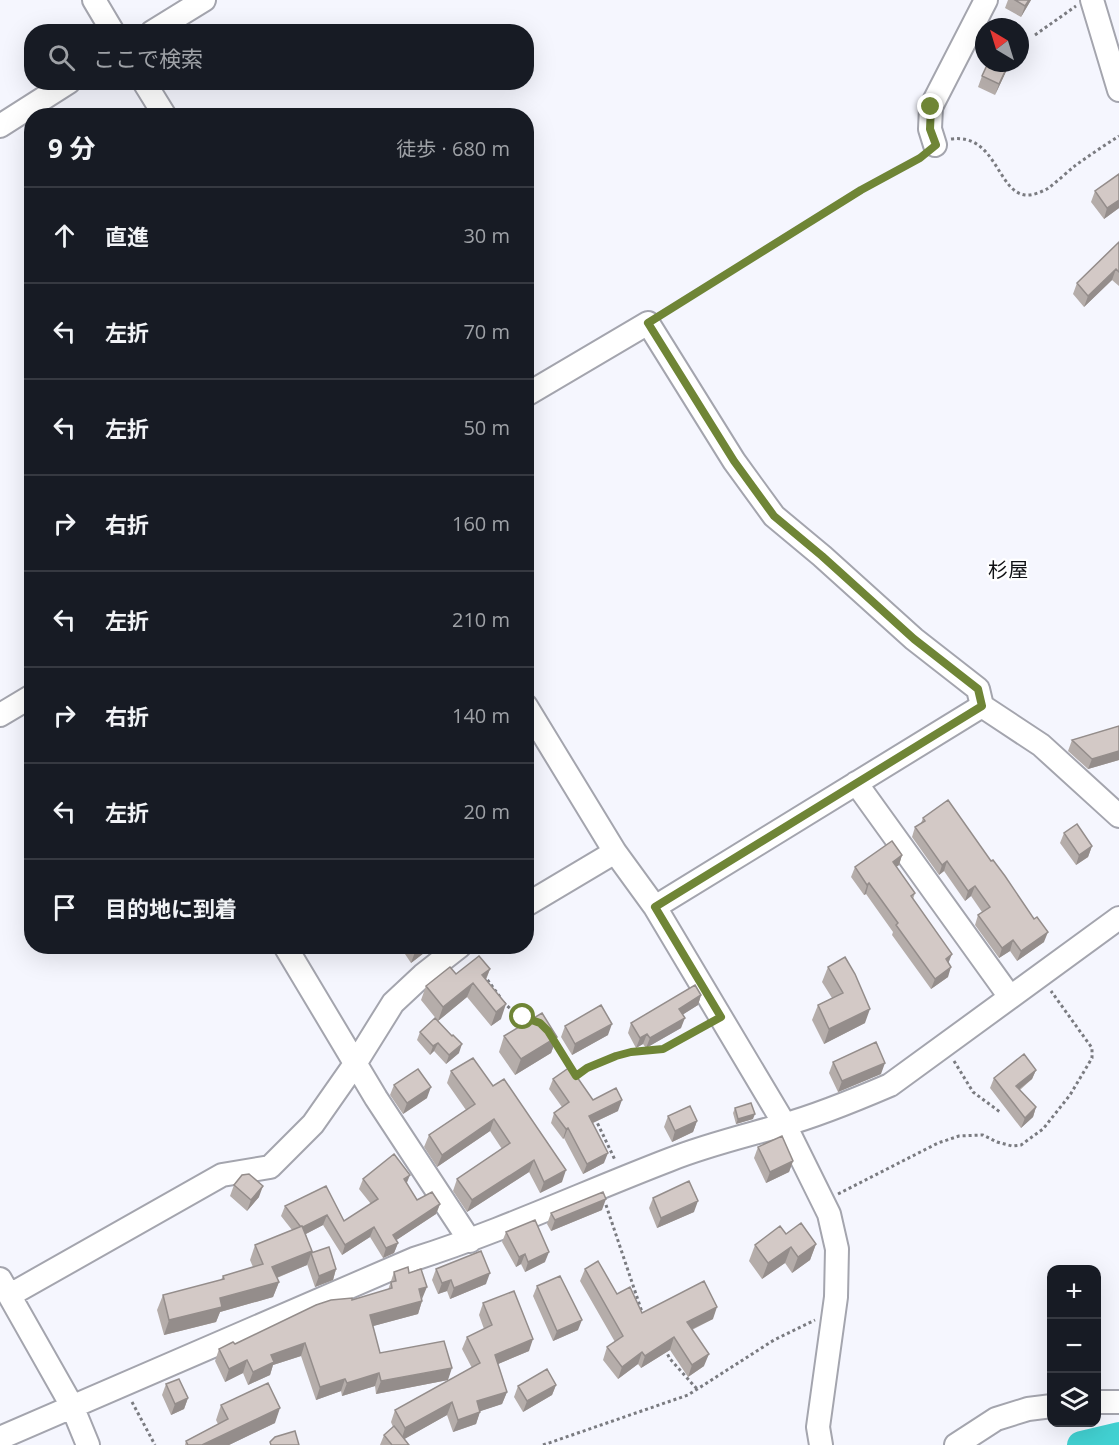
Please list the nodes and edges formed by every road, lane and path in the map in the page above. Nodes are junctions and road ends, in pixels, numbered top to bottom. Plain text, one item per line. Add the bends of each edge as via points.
1 (94, 0) edge
2 (204, 0) edge
3 (986, 0) edge
4 (1084, 0) edge
5 (1092, 0) edge
6 (108, 24) edge
7 (165, 24) edge
8 (1035, 35) dead end
9 (56, 90) edge
10 (149, 90) edge
11 (1119, 90) edge
12 (28, 108) edge
13 (160, 108) edge
14 (24, 111) edge
15 (0, 126) edge
16 (1119, 136) edge
17 (936, 145) junction
18 (648, 323) junction
19 (534, 390) edge
20 (24, 701) edge
21 (982, 706) junction
22 (0, 715) edge
23 (534, 719) edge
24 (856, 783) junction
25 (1119, 816) edge
26 (615, 852) junction
27 (534, 900) edge
28 (655, 907) junction
29 (1119, 918) edge
30 (290, 954) edge
31 (450, 954) edge
32 (482, 972) edge
33 (1040, 975) junction
34 (1010, 997) junction
35 (721, 1017) junction
36 (540, 1023) edge
37 (553, 1039) edge
38 (945, 1044) junction
39 (355, 1064) junction
40 (576, 1076) junction
41 (580, 1087) edge
42 (1000, 1112) dead end
43 (593, 1115) edge
44 (785, 1125) junction
45 (624, 1178) junction
46 (600, 1188) junction
47 (824, 1202) junction
48 (470, 1242) junction
49 (5, 1287) edge
50 (834, 1315) junction
51 (648, 1322) edge
52 (663, 1346) edge
53 (123, 1384) junction
54 (697, 1389) junction
55 (1101, 1402) edge
56 (1119, 1402) edge
57 (72, 1406) junction
58 (1047, 1407) edge
59 (0, 1438) edge
60 (88, 1445) edge
61 (155, 1445) edge
62 (543, 1445) edge
63 (821, 1445) edge
64 (956, 1445) edge

1 - 6 street
2 - 7 street
3 - 17 street via 931,107 930,129
4 - 8 path
5 - 11 street
9 - 12 street
10 - 13 street
14 - 15 street
16 - 17 path via 1047,189 1031,195 1015,191 987,153 971,140 962,138
17 - 18 path
18 - 19 street
18 - 21 street via 734,461 774,516 914,639 978,689
20 - 22 street
21 - 24 street
21 - 25 street via 1041,745
23 - 26 street
24 - 28 street
24 - 34 street
26 - 27 street
26 - 28 street
28 - 35 street
29 - 33 street
30 - 39 street
31 - 39 street via 393,1004
32 - 36 path via 506,1006
33 - 34 street
33 - 47 path via 1092,1048 1092,1058 1081,1079 1043,1129 1021,1146 983,1135 948,1139
34 - 38 street
35 - 40 path via 663,1049 623,1054
35 - 44 street
37 - 40 path
38 - 42 path via 973,1092
38 - 44 street via 890,1086
39 - 48 street
39 - 49 street via 313,1124 270,1167 222,1174
40 - 41 path
43 - 45 path
44 - 45 street via 670,1159
44 - 47 street
45 - 46 street
46 - 48 street
46 - 51 path
47 - 50 street via 837,1249
48 - 53 street via 414,1260
49 - 57 street
50 - 54 path via 774,1340
50 - 63 street via 818,1427
52 - 54 path
53 - 57 street
53 - 61 path
54 - 62 path
55 - 56 street
57 - 59 street
57 - 60 street
58 - 64 street via 996,1419

